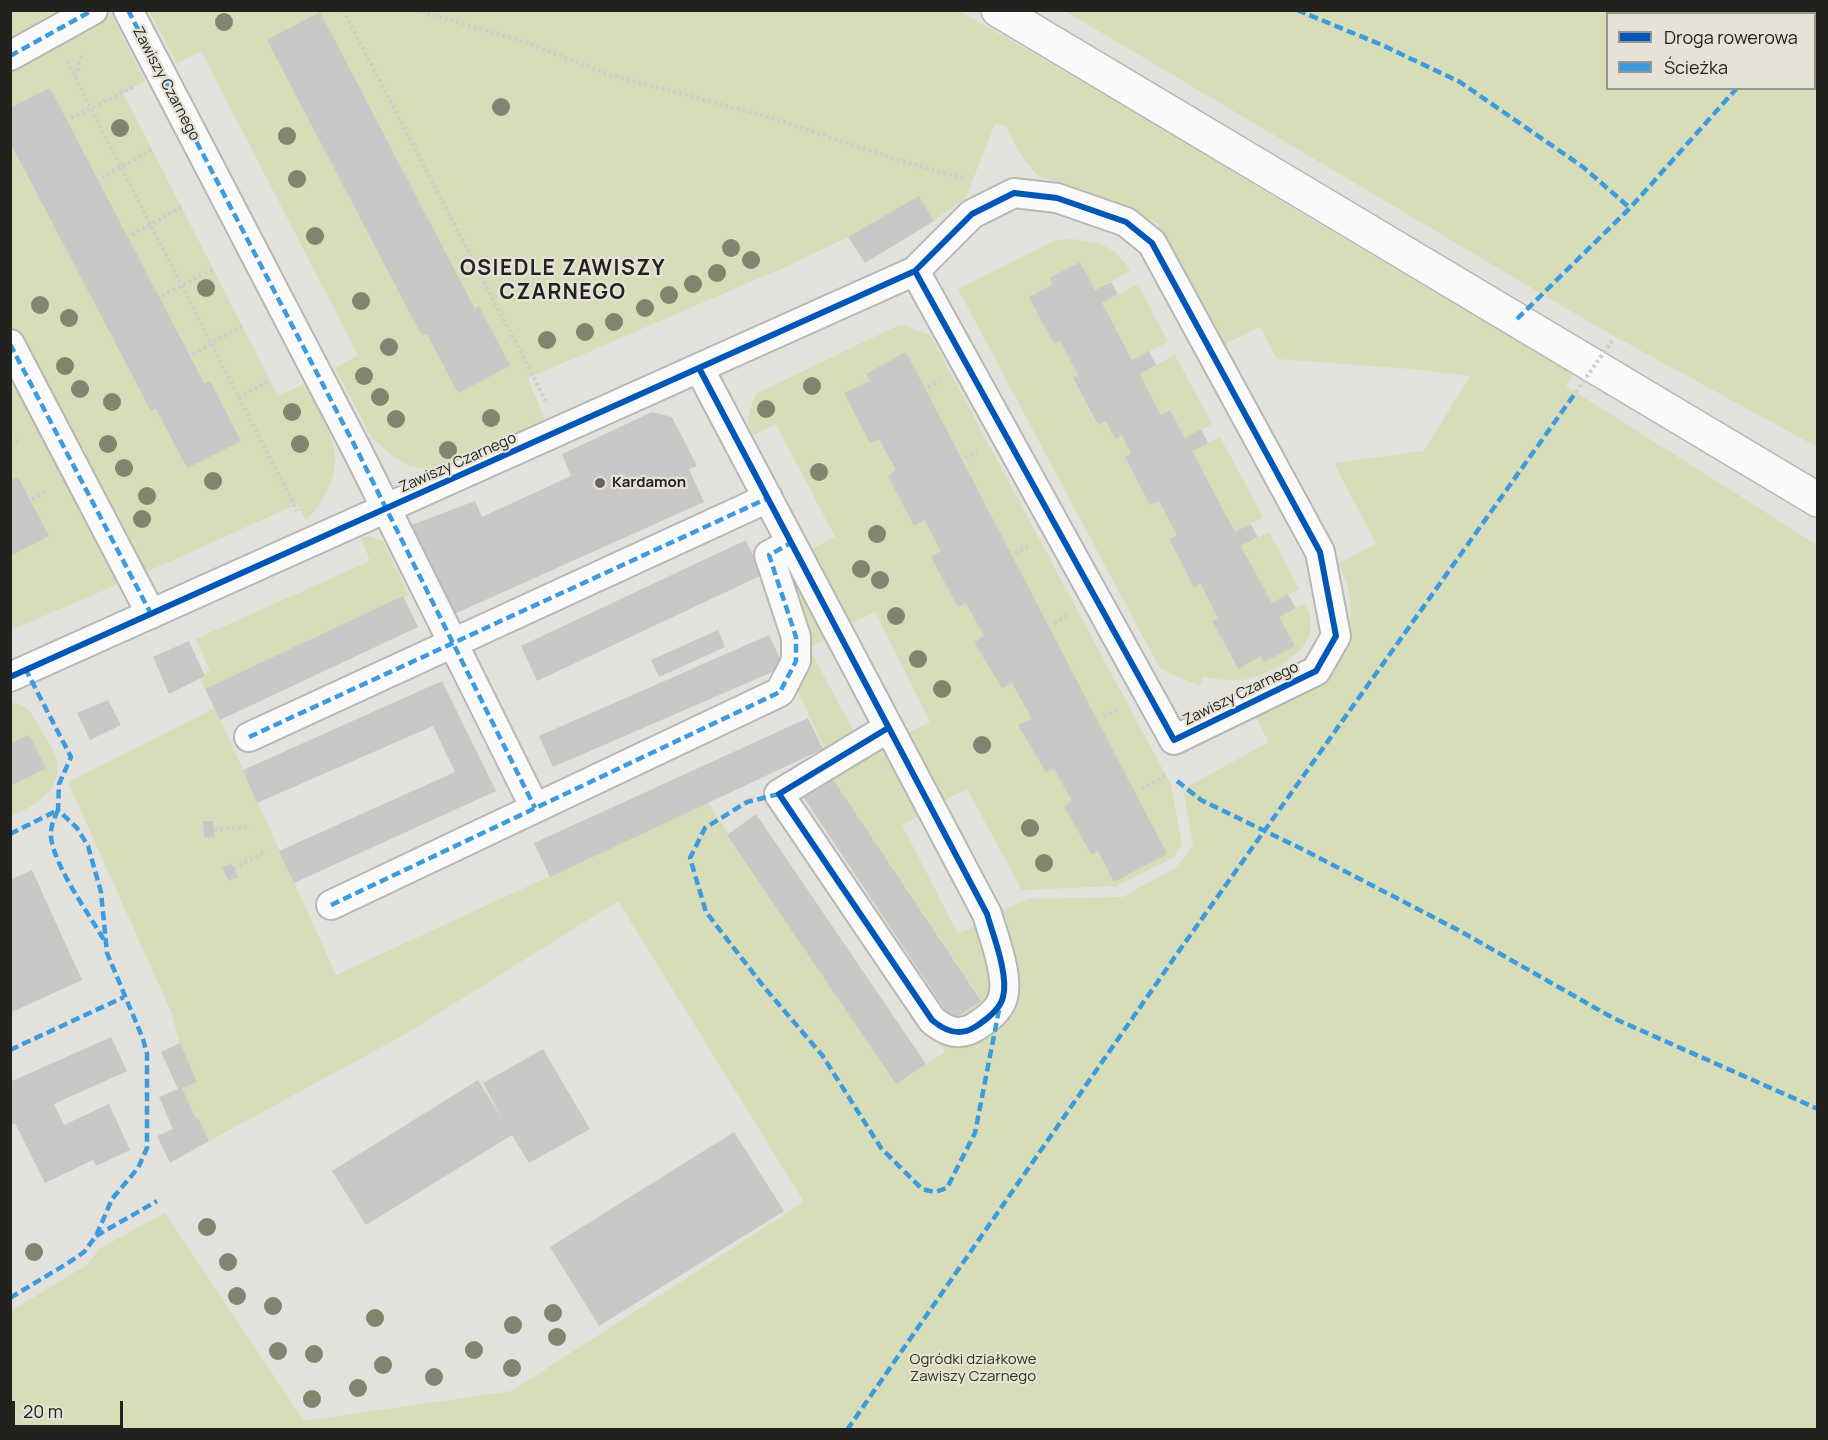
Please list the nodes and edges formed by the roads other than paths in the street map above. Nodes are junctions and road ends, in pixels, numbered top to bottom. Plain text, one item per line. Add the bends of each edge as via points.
1 (93, 10) edge
2 (128, 10) edge
3 (998, 10) edge
4 (10, 56) edge
5 (915, 271) junction
6 (10, 345) edge
7 (699, 368) junction
8 (768, 498) junction
9 (1818, 500) edge
10 (385, 509) junction
11 (791, 543) junction
12 (151, 614) junction
13 (452, 644) junction
14 (10, 677) edge
15 (888, 728) junction
16 (249, 737) dead end
17 (535, 808) junction
18 (331, 905) dead end

1 - 4 street
2 - 10 street, Zawiszy Czarnego
3 - 9 main road
5 - 5 street, Zawiszy Czarnego via 972,214 1014,193 1057,198 1126,222 1152,243 1320,552 1336,636 1316,671 1174,740
5 - 7 street, Zawiszy Czarnego
6 - 12 street
7 - 8 street
7 - 10 street, Zawiszy Czarnego
8 - 11 street
8 - 13 street
10 - 12 street, Zawiszy Czarnego
10 - 13 street
11 - 15 street
11 - 17 street via 769,555 796,637 796,661 780,692
12 - 14 street, Zawiszy Czarnego
13 - 16 street
13 - 17 street
15 - 15 street via 987,914 1001,965 1004,990 1000,1004 967,1031 948,1032 932,1020 779,794
17 - 18 street

